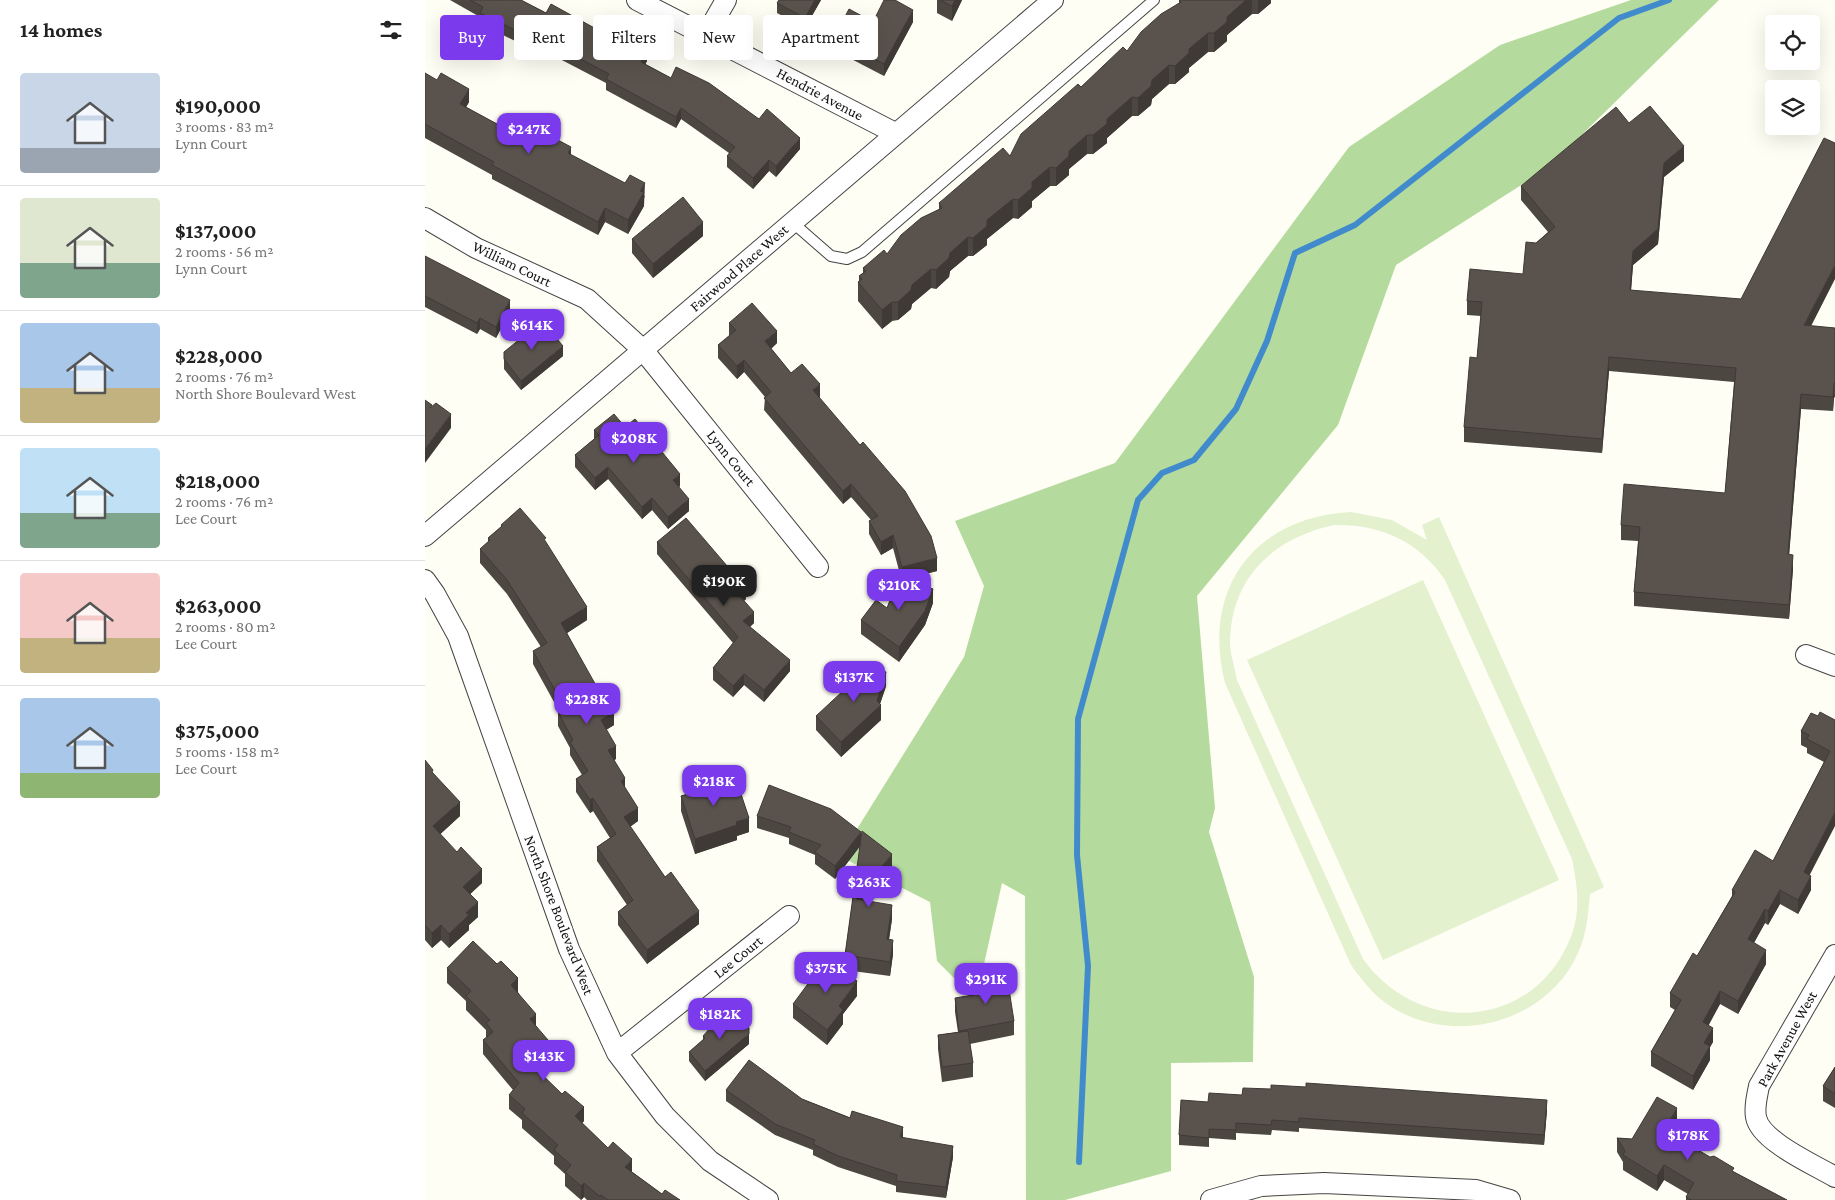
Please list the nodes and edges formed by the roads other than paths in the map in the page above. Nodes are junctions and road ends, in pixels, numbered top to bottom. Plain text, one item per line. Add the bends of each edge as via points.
1 (637, 0) edge
2 (726, 0) edge
3 (1053, 0) edge
4 (1154, 0) edge
5 (718, 15) edge
6 (684, 24) edge
7 (753, 59) edge
8 (895, 133) junction
9 (425, 218) edge
10 (792, 222) junction
11 (643, 350) junction
12 (425, 536) edge
13 (819, 567) dead end
14 (425, 580) edge
15 (1806, 655) dead end
16 (1835, 666) edge
17 (789, 916) dead end
18 (1835, 954) edge
19 (617, 1053) junction
20 (1835, 1176) edge
21 (768, 1200) edge
22 (1211, 1200) edge
23 (1510, 1200) edge

1 - 6 street, Hendrie Avenue
2 - 5 street
3 - 8 street, Fairwood Place West
4 - 10 lane via 863,252 847,259 831,256
7 - 8 street, Hendrie Avenue
8 - 10 street, Fairwood Place West
9 - 11 street, William Court via 476,248 587,299
10 - 11 street, Fairwood Place West
11 - 12 street, Fairwood Place West
11 - 13 street, Lynn Court
14 - 19 street, North Shore Boulevard West via 458,636 569,949
15 - 16 street
17 - 19 street, Lee Court
18 - 20 street, Park Avenue West via 1759,1086 1755,1103 1756,1119 1763,1131 1774,1141
19 - 21 street, North Shore Boulevard West via 665,1116 710,1161
22 - 23 street via 1261,1186 1324,1182 1475,1190

